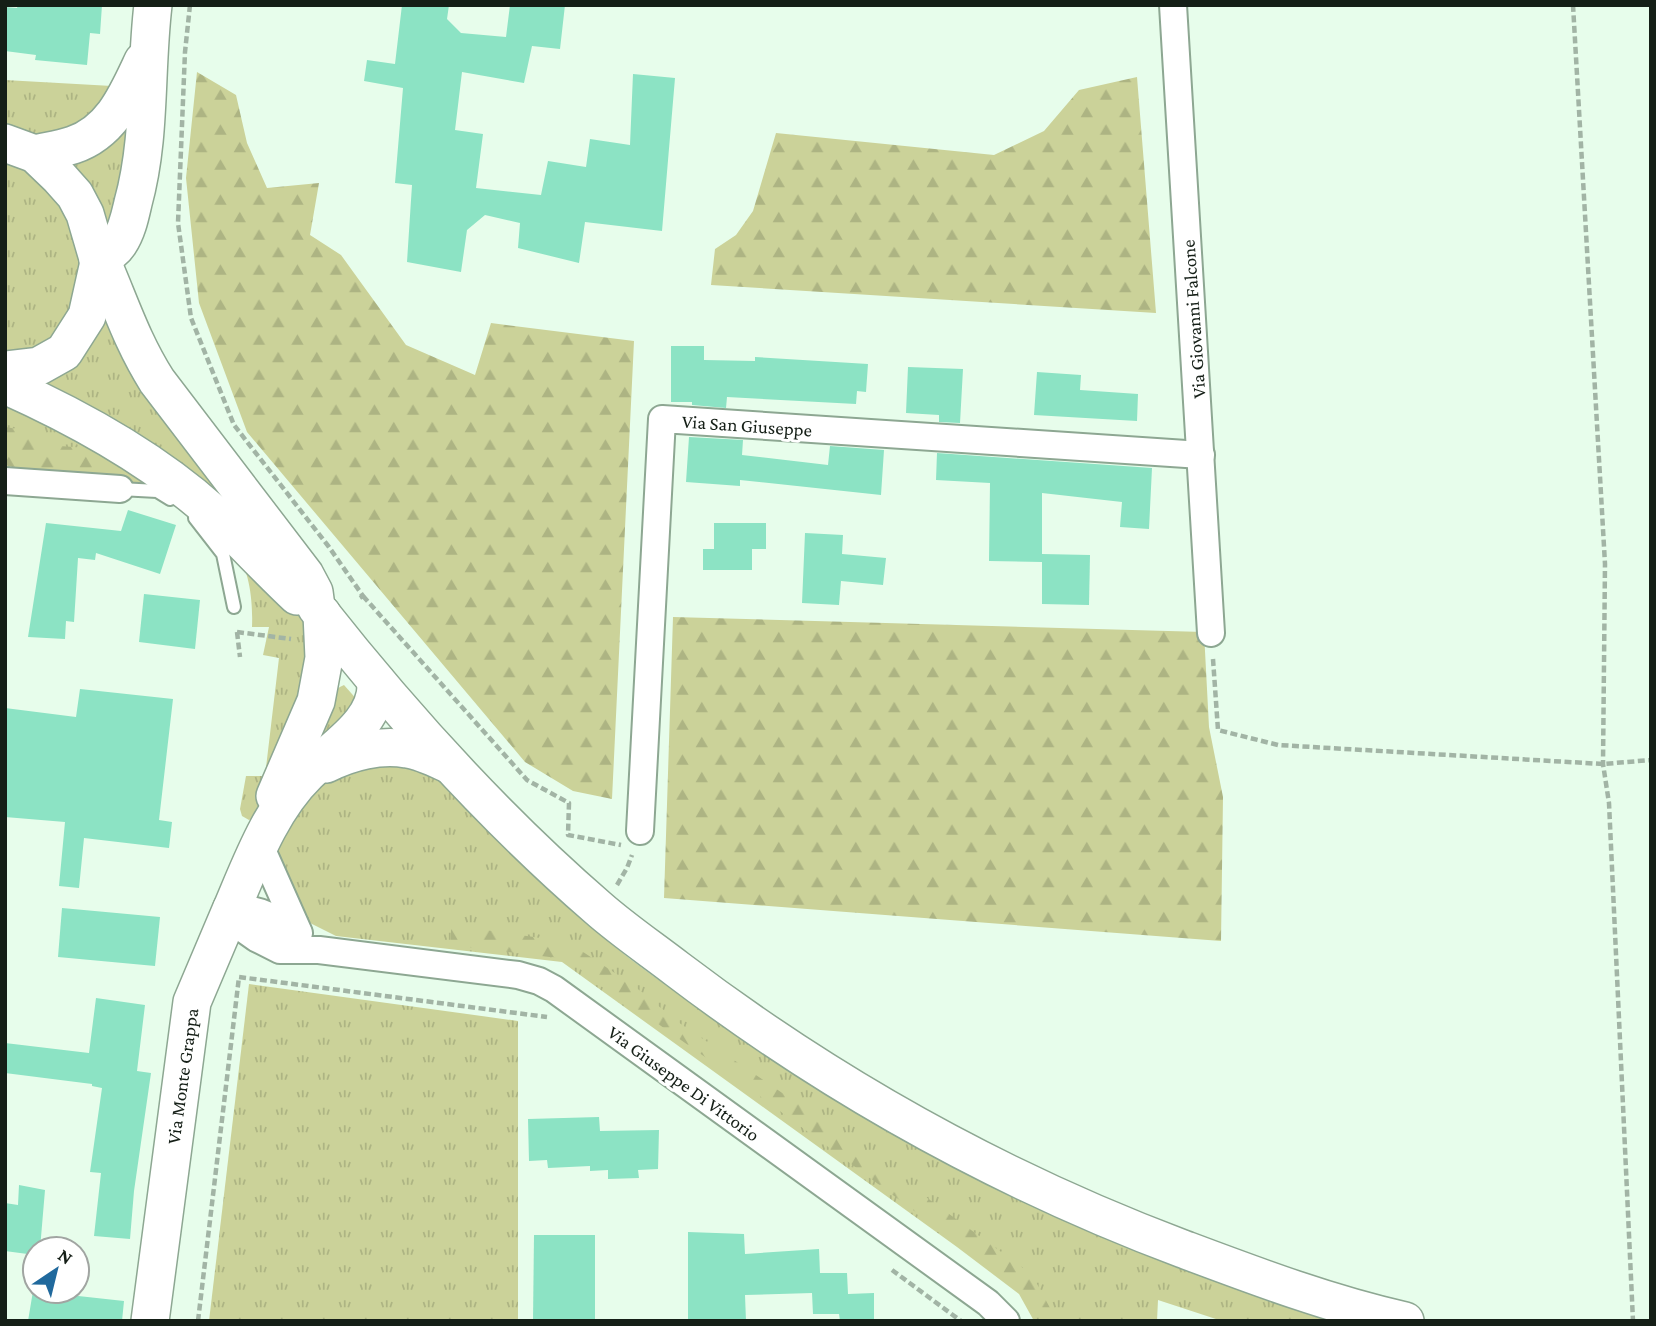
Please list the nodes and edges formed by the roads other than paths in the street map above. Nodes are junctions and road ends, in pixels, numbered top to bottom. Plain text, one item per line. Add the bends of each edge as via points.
1 (153, 5) edge
2 (1173, 5) edge
3 (148, 51) junction
4 (20, 149) edge
5 (99, 261) junction
6 (5, 370) edge
7 (5, 385) edge
8 (1202, 455) junction
9 (5, 481) edge
10 (120, 489) joint
11 (234, 607) road end
12 (313, 620) junction
13 (1212, 633) road end
14 (376, 681) junction
15 (450, 765) junction
16 (307, 774) junction
17 (638, 839) road end
18 (259, 844) junction
19 (231, 909) junction
20 (289, 941) junction
21 (206, 965) junction
22 (150, 1321) edge
23 (1006, 1321) edge
24 (1405, 1321) edge

1 - 3 main road
2 - 8 street, Via Giovanni Falcone
3 - 4 main road via 124,103 100,130 74,145
3 - 5 main road via 142,169 128,223 119,242
4 - 5 main road via 60,177 75,195
5 - 6 main road via 87,316 64,352 39,366
5 - 12 main road via 128,330 157,381 304,575 314,592
7 - 12 main road via 74,418 175,482 305,603
8 - 13 street, Via Giovanni Falcone
8 - 17 street, Via San Giuseppe via 662,419
9 - 10 street
10 - 11 lane via 157,491 184,507 223,554
12 - 14 main road
12 - 18 main road, Via Monte Grappa via 324,657 316,701 262,826
14 - 15 main road
14 - 16 main road, Via Monte Grappa via 375,700 364,718
15 - 16 main road, Via Monte Grappa via 407,748 387,748 340,757
15 - 24 main road via 491,810 601,911 797,1055 902,1118 1128,1228 1259,1278
16 - 18 main road, Via Monte Grappa
18 - 19 main road, Via Monte Grappa
18 - 20 street, Via Giuseppe Di Vittorio
19 - 20 street, Via Giuseppe Di Vittorio via 260,911
19 - 21 main road, Via Monte Grappa
20 - 21 street via 227,951
20 - 23 street, Via Giuseppe Di Vittorio via 318,950 540,981 988,1303
21 - 22 main road, Via Monte Grappa via 192,1002

